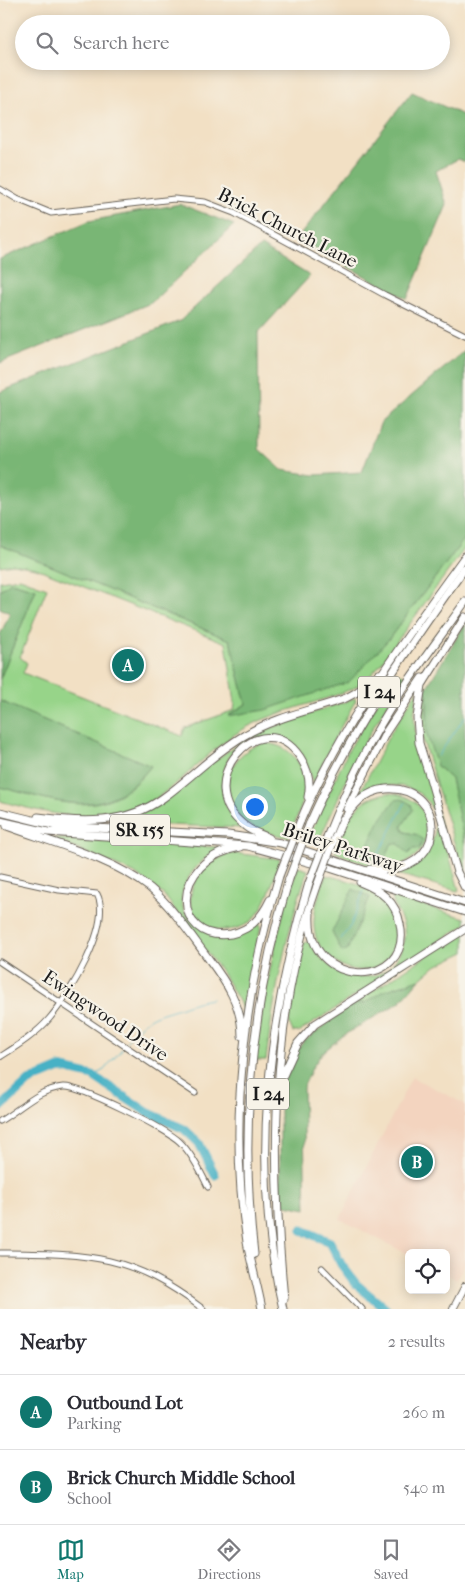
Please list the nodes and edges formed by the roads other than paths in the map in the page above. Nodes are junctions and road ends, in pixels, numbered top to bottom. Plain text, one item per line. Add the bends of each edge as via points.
1 (0, 189) edge
2 (465, 334) edge
3 (465, 556) edge
4 (465, 568) edge
5 (465, 602) edge
6 (465, 617) edge
7 (443, 649) junction
8 (379, 674) junction
9 (305, 810) junction
10 (0, 812) edge
11 (0, 822) edge
12 (342, 822) junction
13 (281, 843) junction
14 (248, 846) junction
15 (346, 864) junction
16 (330, 868) junction
17 (0, 877) edge
18 (276, 888) junction
19 (465, 888) edge
20 (313, 898) junction
21 (465, 903) edge
22 (465, 912) edge
23 (465, 929) edge
24 (0, 962) edge
25 (62, 1003) junction
26 (0, 1057) edge
27 (242, 1058) junction
28 (277, 1091) junction
29 (195, 1093) dead end
30 (0, 1121) edge
31 (208, 1187) dead end
32 (0, 1253) edge
33 (322, 1268) dead end
34 (465, 1286) edge
35 (258, 1289) junction
36 (203, 1309) edge
37 (262, 1309) edge
38 (284, 1309) edge
39 (362, 1309) edge
40 (455, 1309) edge

1 - 2 street, Brick Church Lane via 51,213 174,199 205,202 234,213 385,295
3 - 8 highway
4 - 35 highway, I 24, bridge via 374,700 345,749 309,825 289,879 266,966 251,1069 248,1194
5 - 38 highway, I 24, bridge via 399,696 349,785 309,883 288,955 269,1076 267,1195 272,1249
6 - 7 highway
7 - 12 highway via 386,732
7 - 19 highway via 422,685 417,706 417,731 457,872
8 - 9 highway
8 - 10 highway via 346,698 247,733 164,798 133,814 87,822
9 - 13 highway via 310,786 307,772 298,755 287,744 271,739 256,740 245,745 232,758 224,783 233,814 252,831
9 - 18 highway, bridge
10 - 13 highway, Briley Parkway / SR 155 via 57,826 228,835
11 - 14 highway, Briley Parkway / SR 155 via 48,832
11 - 27 highway via 116,868 142,882 160,897 196,941 232,994 241,1022
12 - 15 highway via 351,807 361,799 383,790 396,789 418,798 427,809 433,828 424,854 403,868 384,870
12 - 20 highway, bridge
13 - 15 highway, Briley Parkway / SR 155
14 - 16 highway, Briley Parkway / SR 155
14 - 18 highway via 219,853 197,869 187,892 187,906 192,918 200,928 212,934 235,933 250,927 260,918
15 - 21 highway, Briley Parkway / SR 155
16 - 20 highway via 388,898 401,928 395,956 383,967 365,974 348,973 327,961 316,948 310,930
16 - 22 highway, Briley Parkway / SR 155
17 - 25 street via 59,890 91,892 100,901 97,928 88,958
18 - 27 highway
20 - 28 highway via 290,988
23 - 28 highway via 316,1024 298,1043 286,1064
24 - 25 street, Ewingwood Drive
25 - 26 street via 28,1038
25 - 29 street, Ewingwood Drive
27 - 35 highway via 241,1180 247,1242
28 - 38 highway via 276,1168
30 - 31 street via 42,1092 69,1086 166,1131 181,1142
32 - 36 street via 88,1255 125,1263 178,1290
33 - 39 street
34 - 40 main road
35 - 37 highway, I 24

